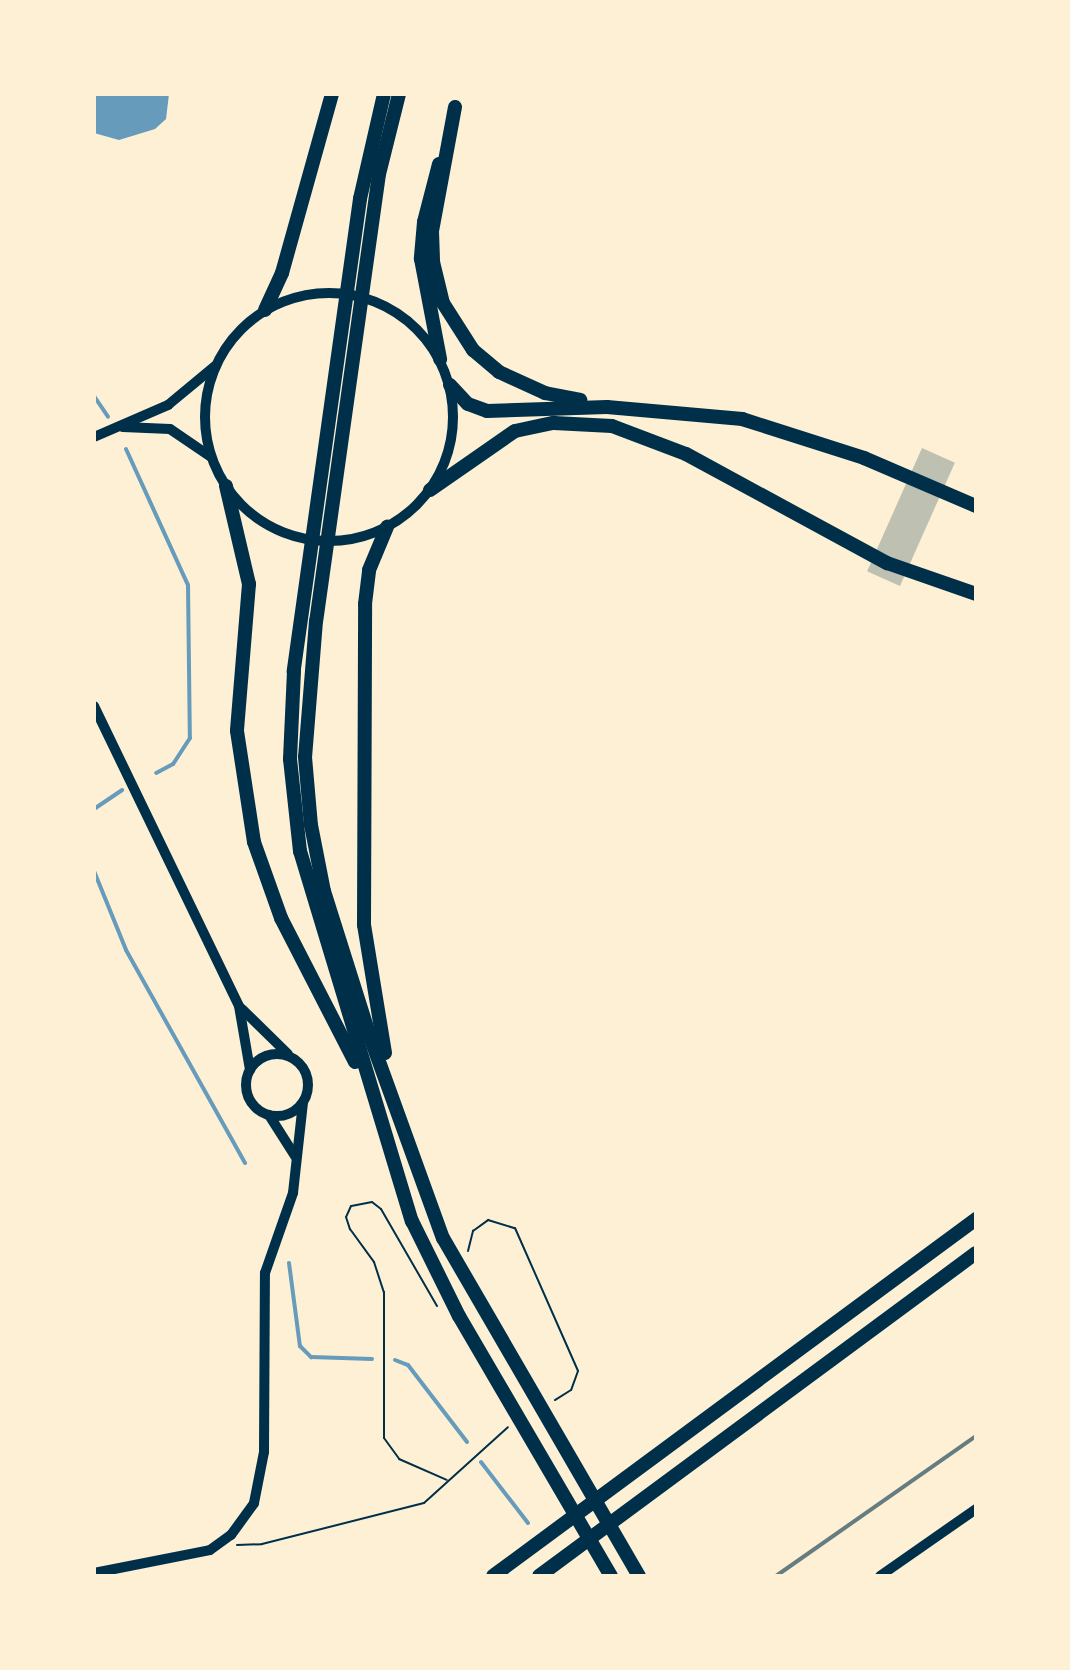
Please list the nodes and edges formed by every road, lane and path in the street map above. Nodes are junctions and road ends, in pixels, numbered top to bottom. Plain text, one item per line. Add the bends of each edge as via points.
1 (332, 94) edge
2 (384, 94) edge
3 (399, 94) edge
4 (457, 100) edge
5 (368, 200) junction
6 (265, 310) junction
7 (440, 359) junction
8 (216, 365) junction
9 (450, 385) junction
10 (607, 407) junction
11 (117, 427) junction
12 (94, 437) edge
13 (212, 458) junction
14 (226, 486) junction
15 (430, 490) junction
16 (976, 506) edge
17 (387, 527) junction
18 (976, 594) edge
19 (309, 620) junction
20 (94, 706) edge
21 (239, 1006) junction
22 (289, 1055) junction
23 (250, 1070) junction
24 (392, 1093) junction
25 (303, 1103) junction
26 (377, 1114) junction
27 (269, 1115) junction
28 (295, 1156) junction
29 (976, 1219) edge
30 (468, 1252) dead end
31 (976, 1253) edge
32 (442, 1315) dead end
33 (548, 1404) dead end
34 (511, 1425) dead end
35 (448, 1481) junction
36 (976, 1509) edge
37 (225, 1540) junction
38 (94, 1573) edge
39 (493, 1576) edge
40 (539, 1576) edge
41 (611, 1576) edge
42 (639, 1576) edge
43 (880, 1576) edge

1 - 6 highway via 282,273
2 - 5 highway
3 - 5 highway
4 - 7 highway via 422,239 423,287
4 - 10 highway via 432,246 436,284 451,319 473,350 512,380
5 - 19 highway
6 - 7 street via 313,293 363,297 408,320
6 - 8 street via 232,339
7 - 9 street
8 - 11 street via 168,405
8 - 13 street via 205,411
9 - 10 highway via 468,404 487,411
9 - 15 street via 452,440
10 - 16 highway via 742,419 864,458
11 - 12 street
11 - 13 street via 170,429
13 - 14 street
14 - 17 street via 263,522 298,537 350,539
14 - 26 highway via 249,584 237,731 254,842 281,918
15 - 17 street
15 - 18 highway via 515,431 581,422 612,426 686,454 887,563
17 - 24 highway via 369,570 365,604 364,886 367,961
19 - 24 highway via 305,746 311,825 324,891
19 - 26 highway via 290,721 297,833 312,901
20 - 21 street
21 - 22 street
21 - 23 street
22 - 23 street via 267,1055
22 - 25 street via 309,1080
23 - 27 street via 248,1097
24 - 42 highway via 443,1238
25 - 27 street via 288,1115
25 - 28 street
26 - 41 highway via 417,1233
27 - 28 street
28 - 37 street via 293,1193 265,1273 262,1475 248,1514
29 - 39 highway
30 - 33 path via 473,1231 488,1220 506,1222 522,1239 578,1371 571,1390
31 - 40 highway
32 - 35 path via 381,1209 372,1202 351,1206 346,1217 350,1229 374,1262 384,1292 384,1438 399,1459
34 - 35 path
35 - 37 path via 409,1510 262,1544
36 - 43 street
37 - 38 street via 199,1554

